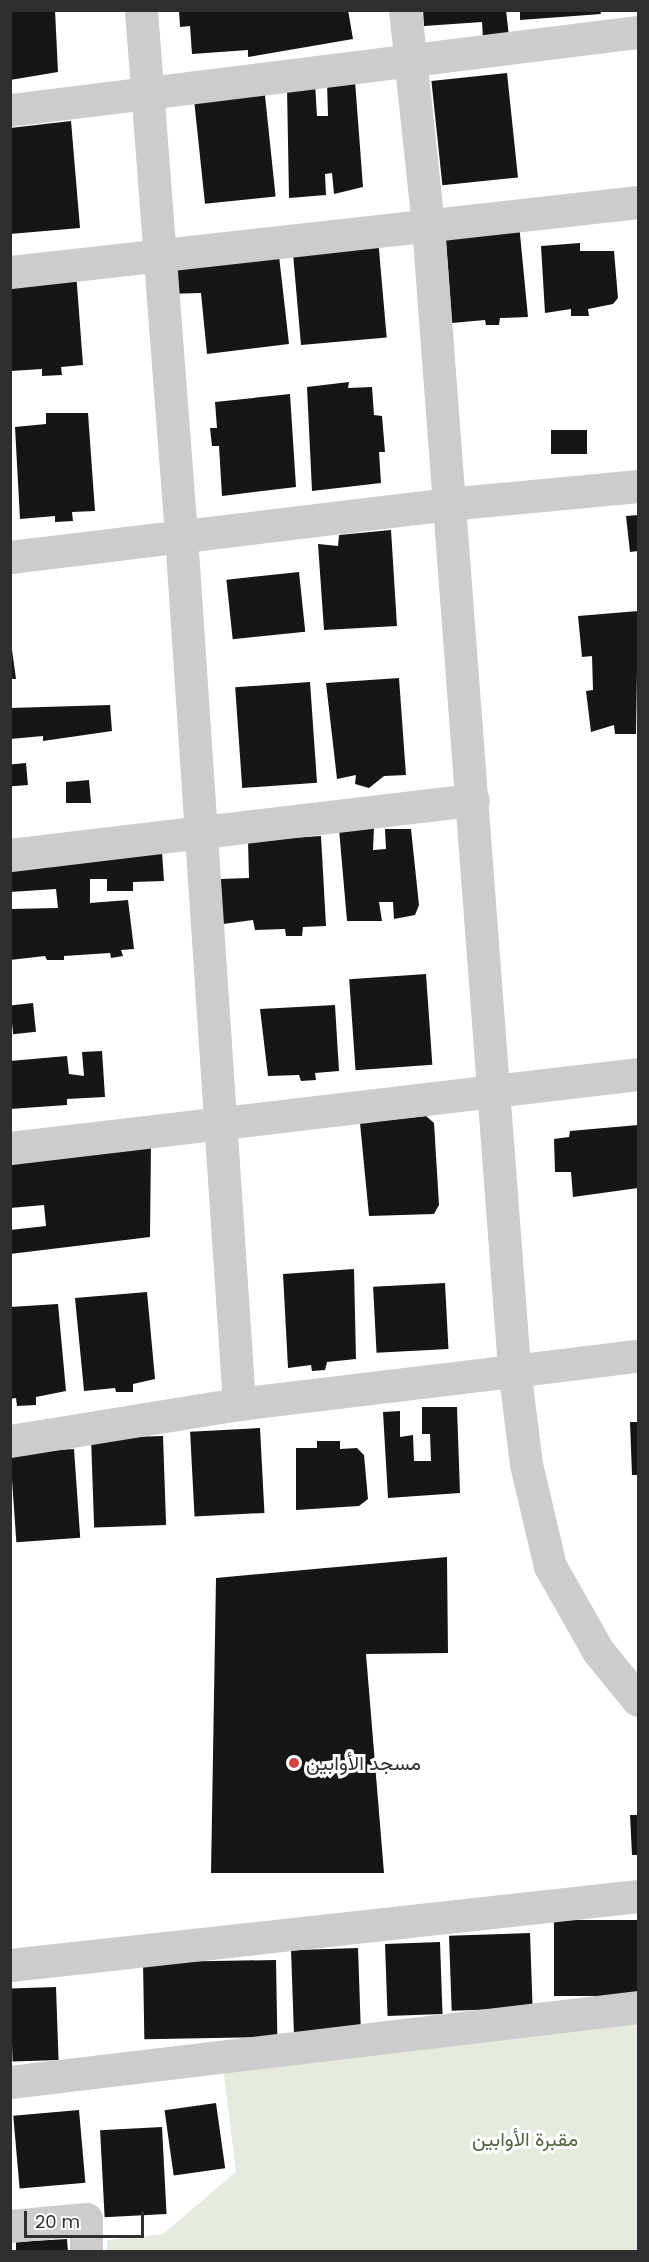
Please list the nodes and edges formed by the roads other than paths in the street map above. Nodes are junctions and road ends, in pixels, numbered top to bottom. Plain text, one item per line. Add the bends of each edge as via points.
1 (141, 10) edge
2 (405, 10) edge
3 (639, 32) edge
4 (410, 58) junction
5 (148, 92) junction
6 (10, 110) edge
7 (639, 202) edge
8 (428, 225) junction
9 (161, 255) junction
10 (10, 272) edge
11 (639, 486) edge
12 (448, 504) junction
13 (181, 535) junction
14 (10, 557) edge
15 (473, 801) junction
16 (201, 832) junction
17 (10, 855) edge
18 (639, 1074) edge
19 (496, 1091) junction
20 (222, 1123) junction
21 (10, 1148) edge
22 (639, 1356) edge
23 (514, 1368) junction
24 (239, 1404) junction
25 (10, 1441) edge
26 (639, 1700) edge
27 (639, 1896) edge
28 (10, 1965) edge
29 (639, 2007) edge
30 (10, 2082) edge
31 (10, 2226) edge
32 (87, 2252) edge

1 - 5 street
2 - 4 street
3 - 4 street
4 - 5 street
4 - 8 street
5 - 6 street
5 - 9 street
7 - 8 street
8 - 9 street
8 - 12 street
9 - 10 street
9 - 13 street
11 - 12 street
12 - 13 street
12 - 15 street
13 - 14 street
13 - 16 street
15 - 16 street
15 - 19 street
16 - 17 street
16 - 20 street
18 - 19 street
19 - 20 street
19 - 23 street
20 - 21 street
20 - 24 street
22 - 23 street
23 - 24 street
23 - 26 street via 526,1464 550,1566 598,1651
24 - 25 street
27 - 28 street
29 - 30 street
31 - 32 street via 86,2219

